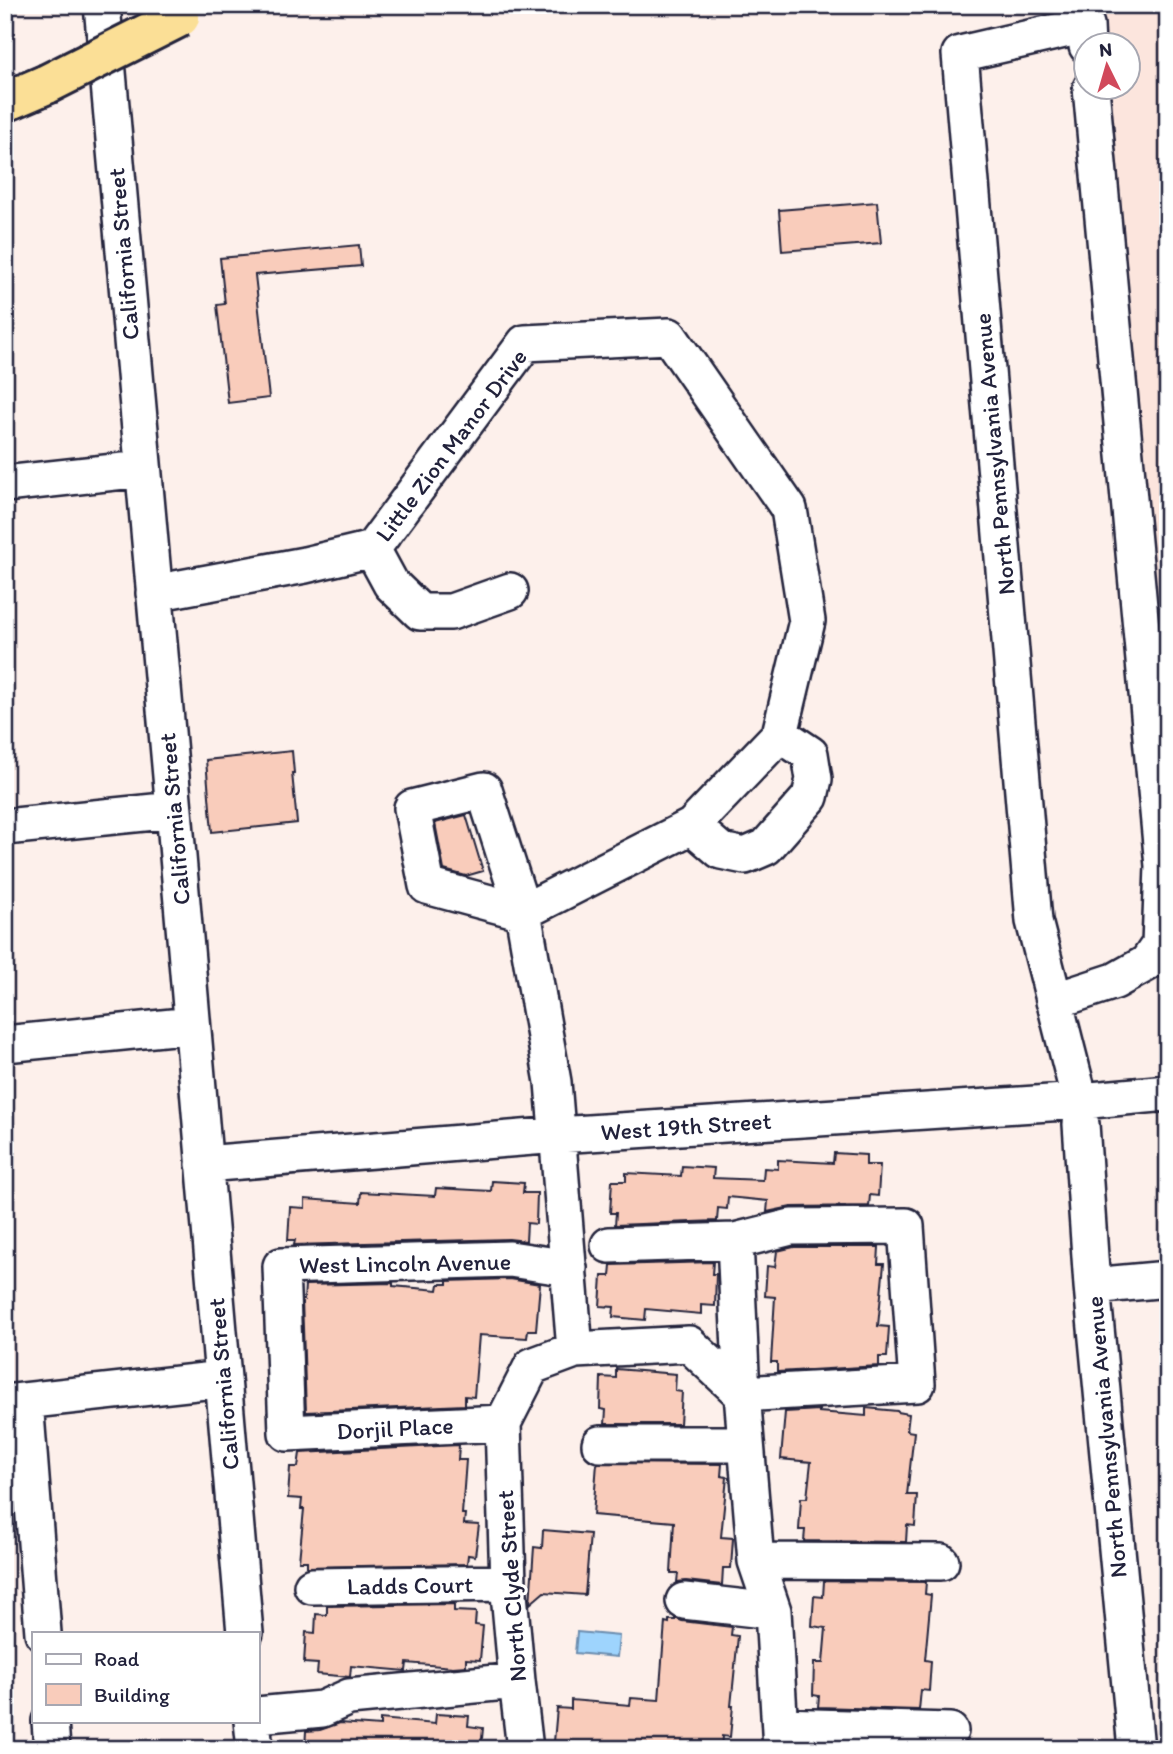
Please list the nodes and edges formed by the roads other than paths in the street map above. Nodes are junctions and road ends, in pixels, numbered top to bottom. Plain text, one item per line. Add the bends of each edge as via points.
1 (102, 5) edge
2 (190, 11) edge
3 (1086, 32) edge
4 (1092, 102) edge
5 (5, 103) edge
6 (142, 468) junction
7 (5, 484) edge
8 (372, 549) junction
9 (510, 591) dead end
10 (153, 593) junction
11 (780, 734) junction
12 (174, 810) junction
13 (692, 826) junction
14 (5, 827) edge
15 (1054, 1001) junction
16 (192, 1025) junction
17 (5, 1044) edge
18 (1168, 1093) edge
19 (1081, 1112) junction
20 (558, 1135) junction
21 (204, 1164) junction
22 (734, 1241) junction
23 (609, 1245) dead end
24 (569, 1268) junction
25 (1168, 1279) edge
26 (1092, 1286) junction
27 (575, 1350) junction
28 (223, 1379) junction
29 (742, 1394) junction
30 (15, 1402) edge
31 (502, 1423) junction
32 (287, 1433) joint
33 (600, 1444) dead end
34 (746, 1444) junction
35 (756, 1561) junction
36 (941, 1562) dead end
37 (508, 1583) junction
38 (312, 1586) dead end
39 (684, 1601) dead end
40 (773, 1611) junction
41 (43, 1632) edge
42 (245, 1632) edge
43 (517, 1681) junction
44 (259, 1715) edge
45 (50, 1722) edge
46 (252, 1722) edge
47 (950, 1731) dead end
48 (781, 1737) edge
49 (52, 1749) edge
50 (255, 1749) edge
51 (524, 1749) edge
52 (1136, 1749) edge

1 - 6 street, California Street
2 - 5 highway, bridge
3 - 15 street, North Pennsylvania Avenue via 1086,25 960,54 1034,921
4 - 15 street via 1163,866 1160,944 1147,963 1115,981
6 - 7 street
6 - 10 street, California Street
8 - 9 street via 391,584 420,612 451,612
8 - 10 street, Little Zion Manor Drive
8 - 11 street, Little Zion Manor Drive via 525,343 669,336 789,509 807,621
10 - 12 street, California Street
11 - 13 street
11 - 13 street via 810,754 814,779 810,797 766,848 744,856 721,851
12 - 14 street
12 - 16 street, California Street
13 - 20 street via 523,912
15 - 19 street, North Pennsylvania Avenue
16 - 17 street
16 - 21 street, California Street
18 - 19 street, West 19th Street
19 - 20 street, West 19th Street
19 - 26 street, North Pennsylvania Avenue
20 - 21 street, West 19th Street
20 - 24 street
21 - 28 street, California Street
22 - 23 street
22 - 29 street
22 - 29 street via 791,1227 906,1226 917,1384
24 - 27 street
24 - 32 street, West Lincoln Avenue via 510,1259 281,1266
25 - 26 street
26 - 52 street, North Pennsylvania Avenue
27 - 29 street via 689,1344
27 - 31 street via 532,1366
28 - 30 street
28 - 42 street, California Street
29 - 34 street
30 - 41 street
31 - 32 street, Dorjil Place
31 - 37 street, North Clyde Street
33 - 34 street
34 - 35 street
35 - 36 street
35 - 40 street
37 - 38 street, Ladds Court
37 - 43 street, North Clyde Street
39 - 40 street
40 - 48 street
43 - 44 street via 349,1697 322,1709
43 - 51 street, North Clyde Street
45 - 49 street
46 - 50 street
47 - 48 street

